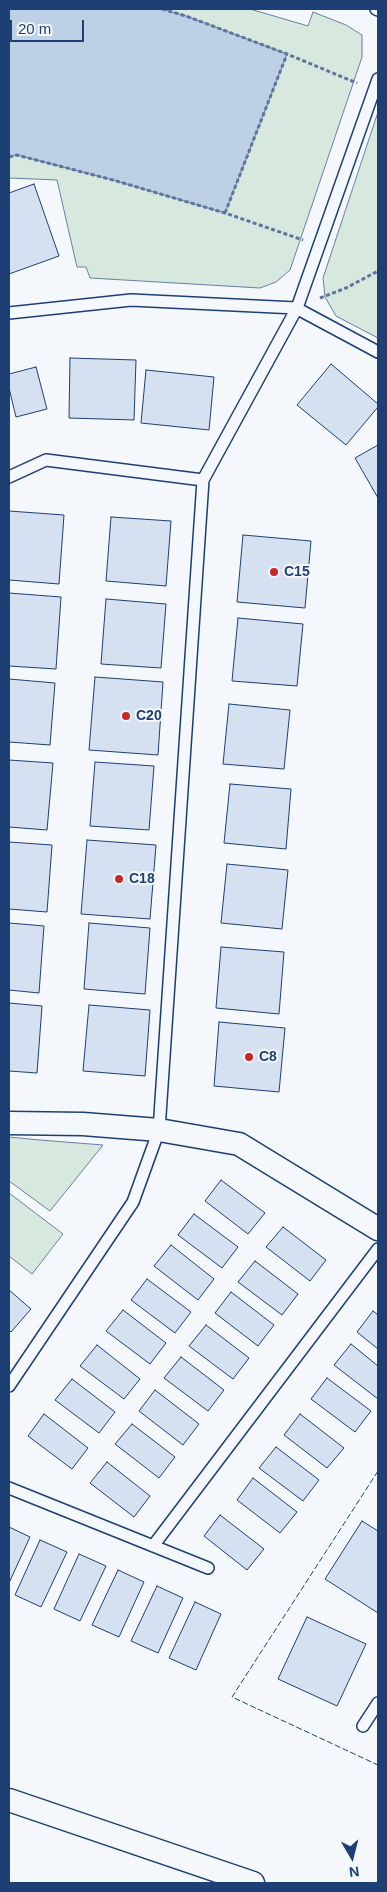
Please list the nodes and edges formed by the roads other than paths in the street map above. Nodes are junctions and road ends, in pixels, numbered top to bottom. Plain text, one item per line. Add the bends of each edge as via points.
1 (376, 85) edge
2 (296, 308) junction
3 (9, 313) edge
4 (378, 352) edge
5 (9, 477) edge
6 (203, 480) junction
7 (9, 1122) edge
8 (159, 1130) junction
9 (378, 1229) edge
10 (378, 1249) edge
11 (9, 1386) edge
12 (9, 1488) edge
13 (152, 1546) junction
14 (208, 1568) dead end
15 (378, 1703) edge
16 (363, 1726) dead end
17 (9, 1800) edge
18 (253, 1883) edge

1 - 2 lane
2 - 3 lane via 131,300
2 - 4 lane
2 - 6 lane
5 - 6 lane via 46,460
6 - 8 lane
7 - 8 street
8 - 9 street via 239,1144
8 - 11 lane via 134,1202
10 - 13 lane
12 - 13 lane
13 - 14 lane
15 - 16 lane
17 - 18 street

